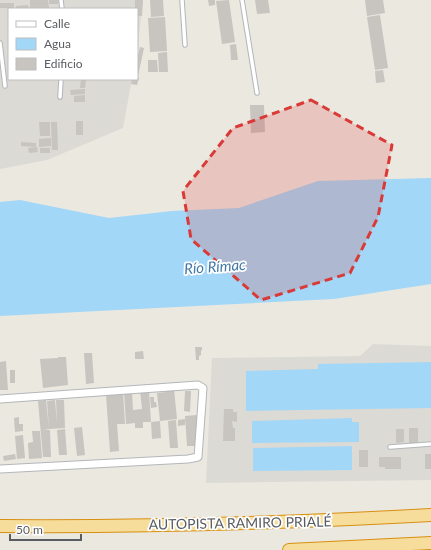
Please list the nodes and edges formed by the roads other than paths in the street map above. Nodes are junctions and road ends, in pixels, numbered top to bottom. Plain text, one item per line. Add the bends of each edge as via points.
1 (182, 0) edge
2 (242, 0) edge
3 (0, 42) edge
4 (185, 45) dead end
5 (61, 80) edge
6 (5, 86) dead end
7 (256, 93) dead end
8 (60, 97) dead end
9 (0, 399) edge
10 (431, 444) edge
11 (390, 447) dead end
12 (0, 469) edge
13 (431, 515) edge
14 (0, 526) edge
15 (431, 543) edge
16 (289, 550) edge

1 - 4 lane
2 - 7 lane
3 - 6 lane
5 - 8 lane
9 - 12 street via 198,384 203,388 198,457
10 - 11 lane
13 - 14 highway, AUTOPISTA RAMIRO PRIALÉ via 333,521
15 - 16 highway, AUTOPISTA RAMIRO PRIALÉ

